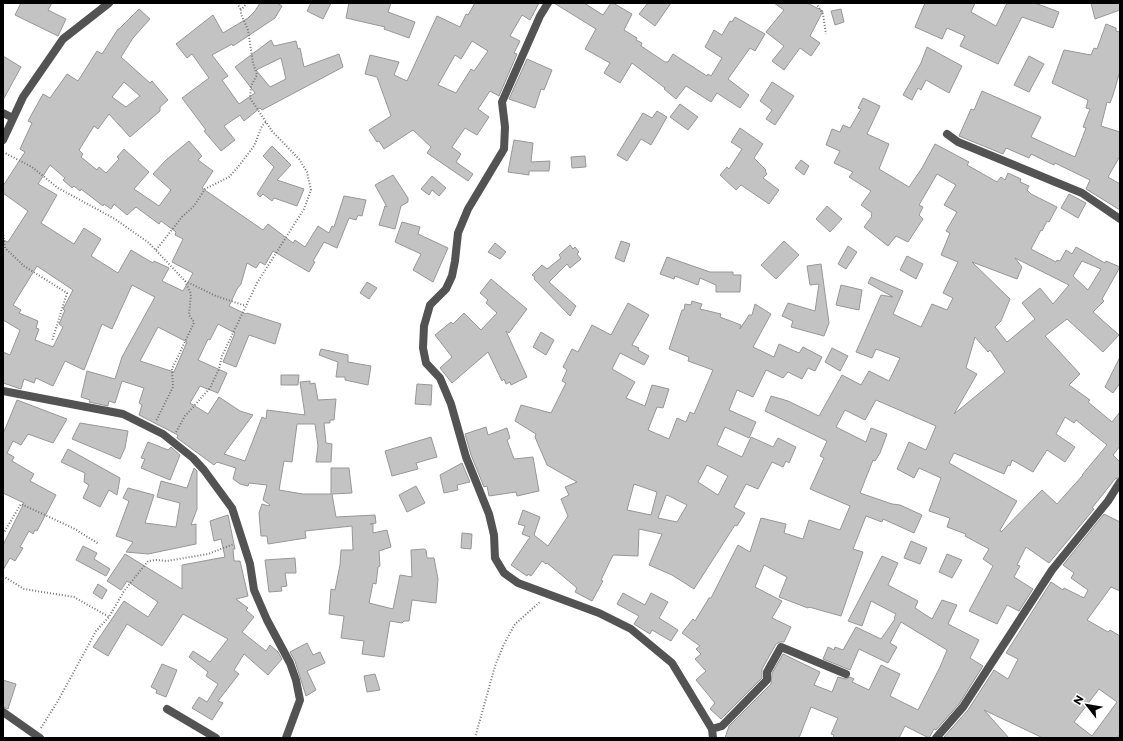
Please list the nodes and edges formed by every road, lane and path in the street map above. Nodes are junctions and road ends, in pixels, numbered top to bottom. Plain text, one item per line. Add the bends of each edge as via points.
1 (109, 3) edge
2 (237, 3) edge
3 (247, 3) edge
4 (548, 3) edge
5 (816, 3) edge
6 (241, 10) junction
7 (826, 34) dead end
8 (3, 113) edge
9 (13, 118) junction
10 (266, 122) junction
11 (947, 134) dead end
12 (3, 140) edge
13 (3, 152) edge
14 (1120, 219) edge
15 (3, 232) edge
16 (156, 250) junction
17 (185, 280) junction
18 (246, 306) junction
19 (52, 341) dead end
20 (3, 391) edge
21 (153, 428) junction
22 (171, 440) junction
23 (1120, 482) edge
24 (3, 534) edge
25 (242, 542) junction
26 (99, 544) dead end
27 (3, 576) edge
28 (550, 593) junction
29 (109, 618) junction
30 (846, 674) dead end
31 (167, 709) dead end
32 (3, 712) edge
33 (712, 729) junction
34 (38, 737) edge
35 (216, 738) edge
36 (286, 738) edge
37 (475, 738) edge
38 (714, 738) edge
39 (936, 738) edge

1 - 9 street via 62,38
2 - 6 path
3 - 6 path
4 - 28 street via 502,102 504,149 468,209 458,233 452,276 446,289 430,305 424,326 423,348 426,363 440,378 451,404 466,457 489,514 494,535 495,558 504,573 518,583
5 - 7 path via 823,14
6 - 10 path via 242,19 248,30 256,75 251,86 250,98
8 - 9 street
9 - 12 street
10 - 16 path via 254,146 238,167 229,177 205,190
10 - 18 path via 282,143 299,159 307,172 311,190 304,209 257,283
11 - 14 street via 958,142 1082,193
13 - 16 path via 32,168 58,188 115,219
15 - 19 path via 6,248 24,266 67,293
16 - 17 path
17 - 18 path via 216,296
17 - 21 path via 191,294 189,315 194,322 172,370 173,387
18 - 22 path via 210,388 185,416
20 - 21 street via 123,414
21 - 22 street
22 - 25 street via 204,470 232,508
23 - 39 street via 1108,501 1052,570 963,707
24 - 26 path via 21,504 73,528
25 - 29 path via 208,554 148,562 124,591
25 - 36 street via 250,564 254,590 296,680 300,700
27 - 29 path via 24,588 74,597
28 - 33 street via 631,629 672,663
28 - 37 path via 515,624 504,644 495,666
29 - 34 path via 96,631
30 - 33 street via 781,647 766,672 767,680 722,726
31 - 35 street
32 - 34 street
33 - 38 street

